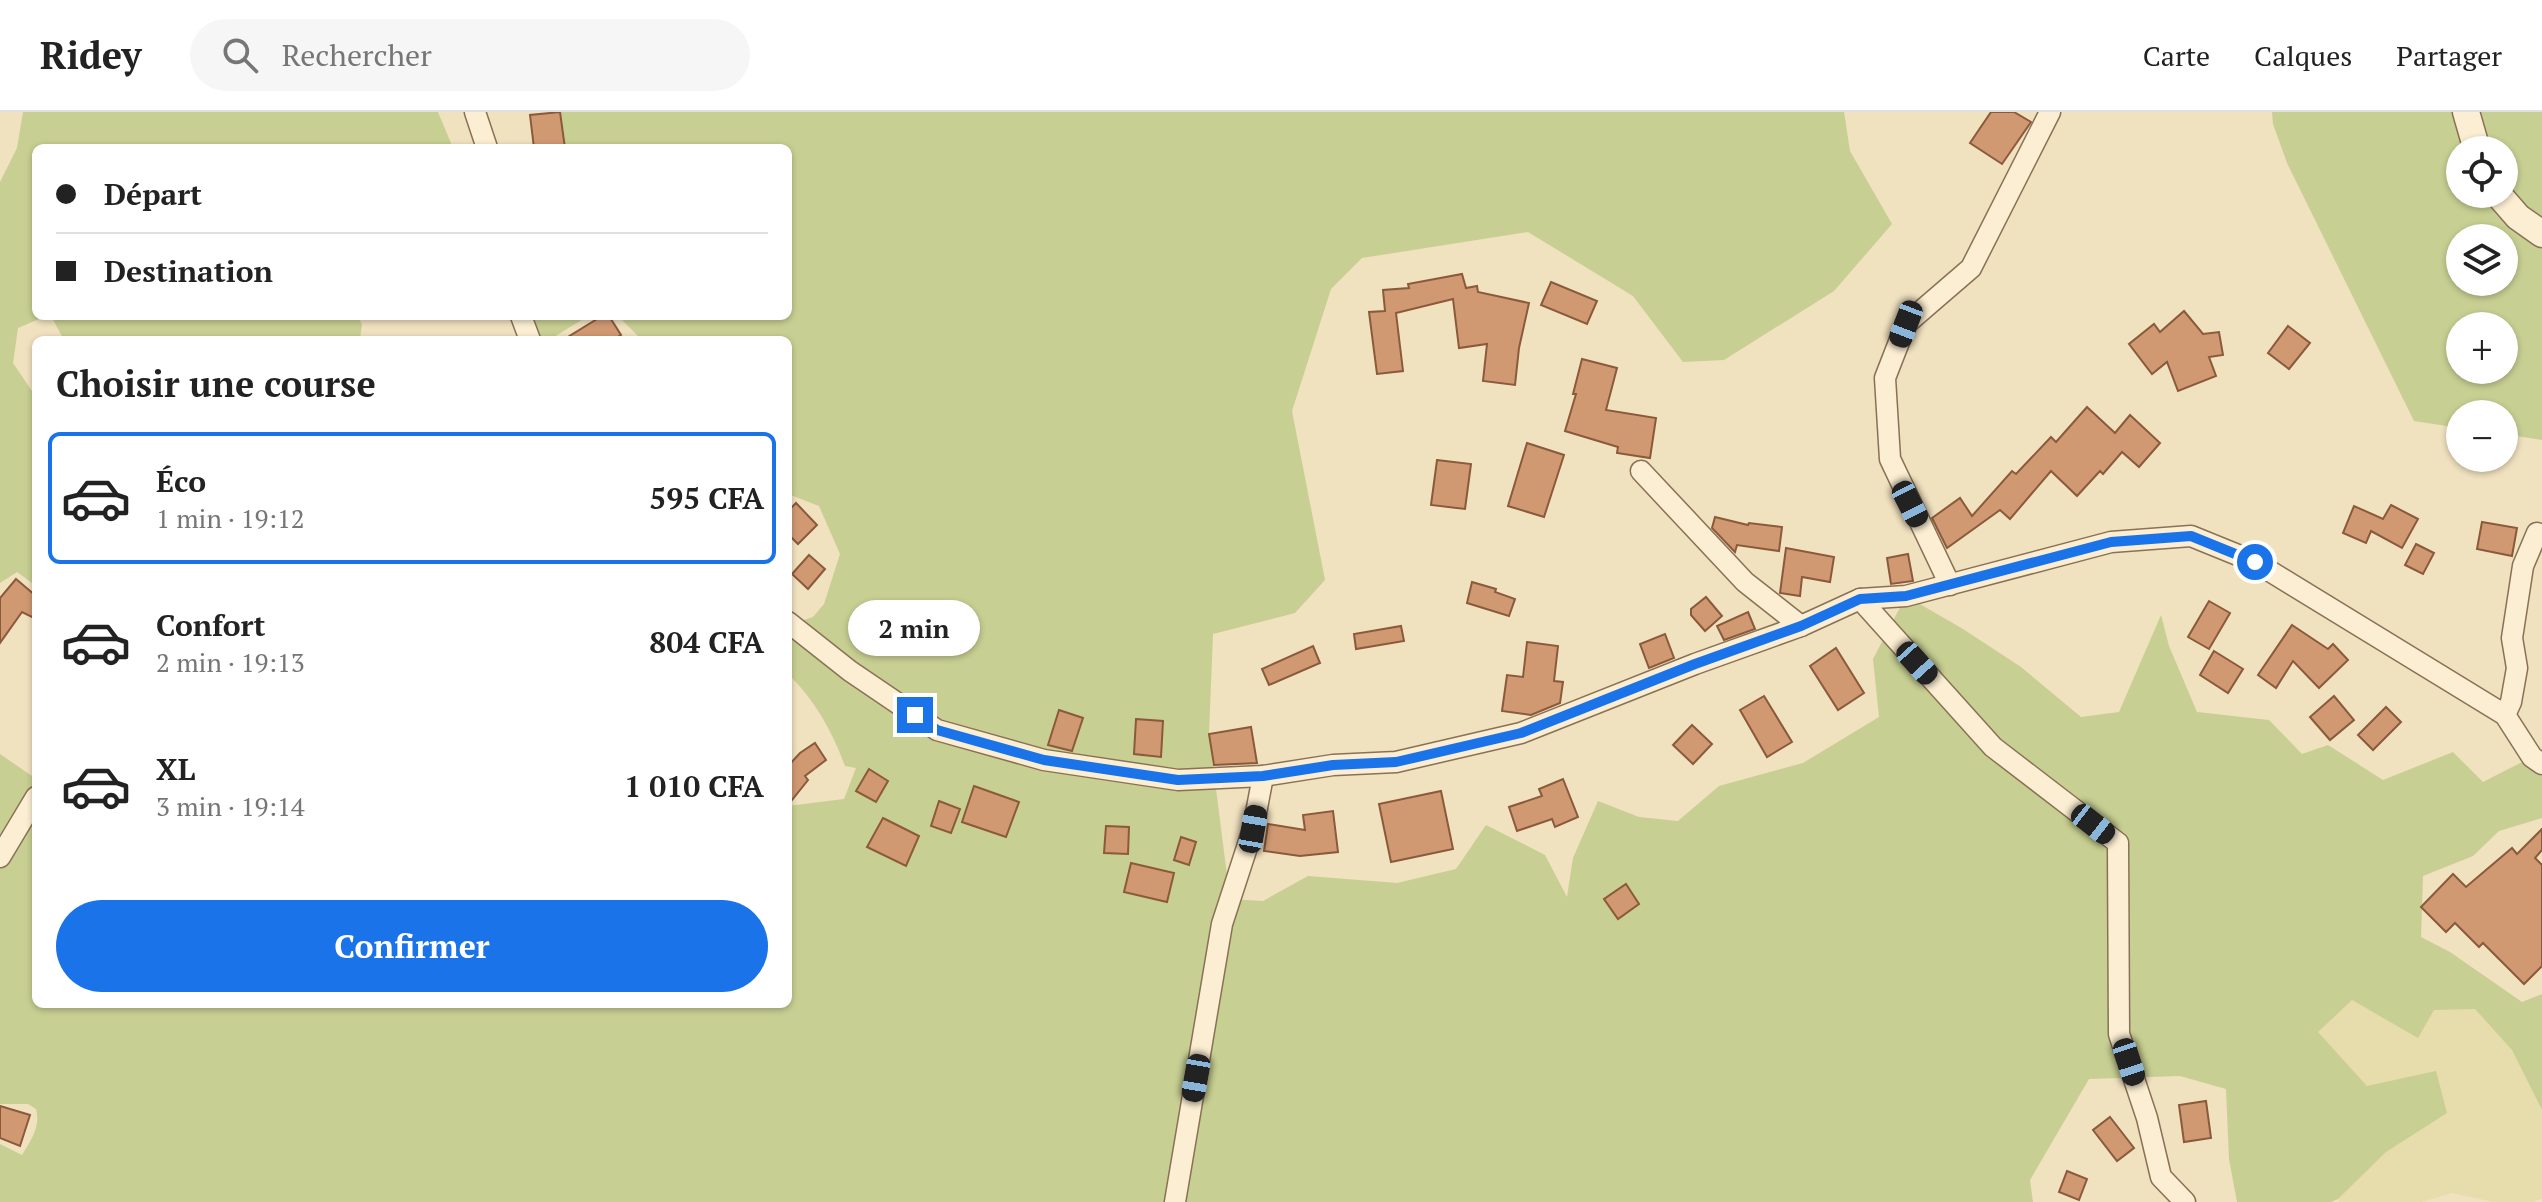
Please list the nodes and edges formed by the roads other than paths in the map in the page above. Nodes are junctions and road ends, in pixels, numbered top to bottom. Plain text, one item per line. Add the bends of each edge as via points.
1 (475, 112) edge
2 (2050, 112) edge
3 (2466, 112) edge
4 (2473, 136) edge
5 (486, 144) edge
6 (2510, 208) edge
7 (2542, 234) edge
8 (1641, 471) dead end
9 (2537, 533) dead end
10 (1950, 585) junction
11 (1860, 599) junction
12 (792, 625) edge
13 (1801, 626) junction
14 (2505, 715) junction
15 (2542, 764) edge
16 (1263, 776) junction
17 (32, 804) edge
18 (0, 857) edge
19 (1175, 1202) edge
20 (2185, 1202) edge

1 - 5 street
2 - 10 street via 1971,268 1906,324 1885,378 1890,459
3 - 4 street
6 - 7 street
8 - 13 street via 1745,582
9 - 14 street via 2523,566 2512,638 2517,668
10 - 11 street via 1906,596
10 - 14 street via 2111,542 2191,536 2255,562
11 - 13 street
11 - 20 street via 1993,747 2118,843 2119,1034 2161,1177
12 - 16 street via 937,730 1044,760 1178,780
13 - 16 street via 1521,733 1396,762
14 - 15 street
16 - 19 street via 1253,829 1222,924
17 - 18 street

